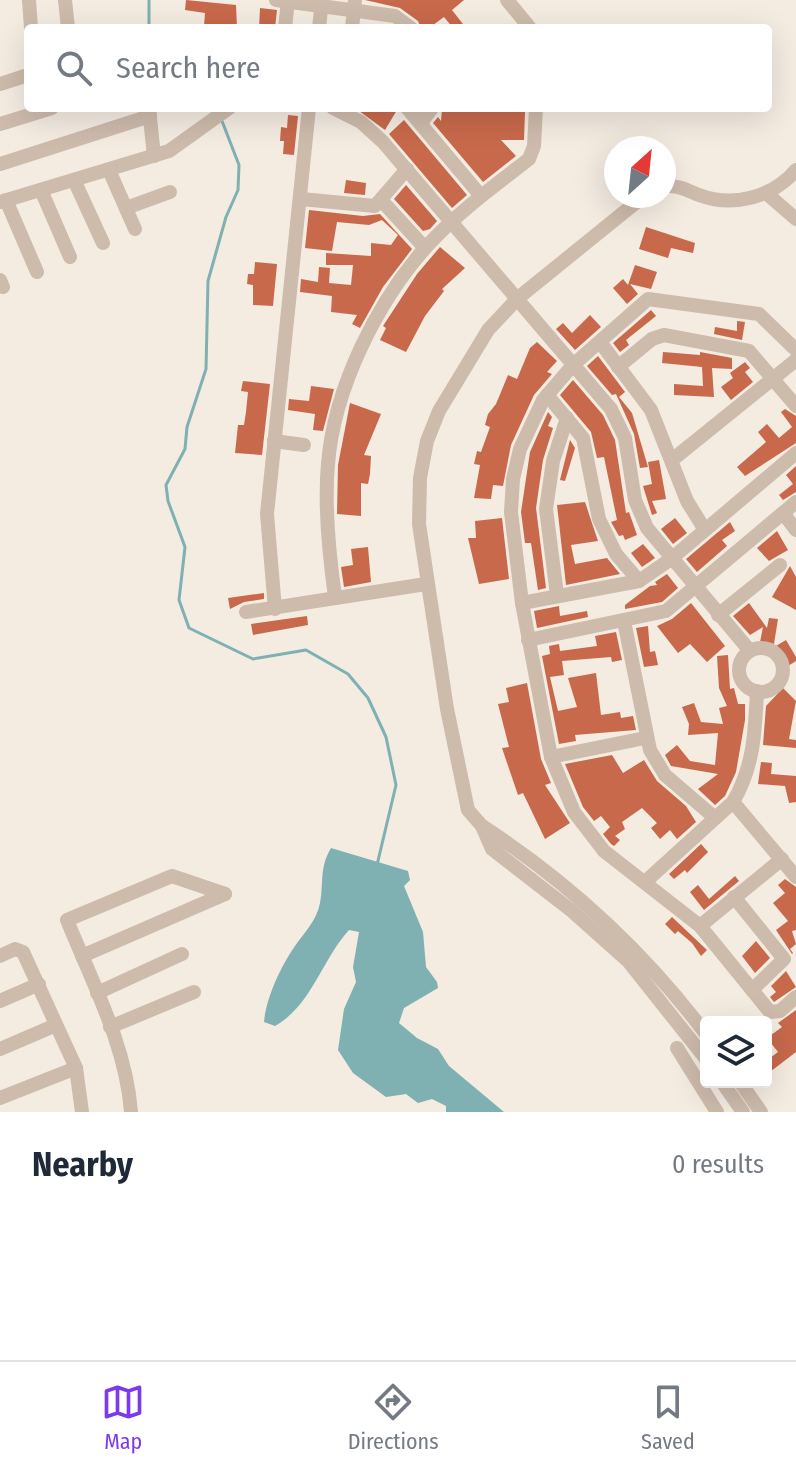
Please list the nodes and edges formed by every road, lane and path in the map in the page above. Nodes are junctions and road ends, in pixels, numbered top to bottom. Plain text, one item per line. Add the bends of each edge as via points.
1 (29, 0) edge
2 (65, 0) edge
3 (284, 0) edge
4 (507, 0) edge
5 (322, 3) edge
6 (355, 4) edge
7 (31, 24) edge
8 (68, 24) edge
9 (285, 24) edge
10 (319, 24) edge
11 (352, 24) edge
12 (406, 24) edge
13 (527, 24) edge
14 (24, 76) edge
15 (0, 79) edge
16 (39, 112) edge
17 (150, 112) edge
18 (309, 112) edge
19 (344, 112) edge
20 (411, 112) edge
21 (429, 112) edge
22 (536, 112) edge
23 (221, 113) edge
24 (421, 123) junction
25 (0, 124) edge
26 (154, 156) junction
27 (0, 164) edge
28 (407, 169) junction
29 (109, 170) junction
30 (796, 170) edge
31 (74, 180) junction
32 (676, 185) edge
33 (41, 190) junction
34 (170, 192) dead end
35 (766, 193) junction
36 (481, 196) junction
37 (301, 199) junction
38 (3, 201) edge
39 (382, 201) junction
40 (126, 208) junction
41 (629, 208) edge
42 (796, 219) edge
43 (450, 223) junction
44 (135, 229) dead end
45 (103, 243) dead end
46 (425, 248) junction
47 (70, 257) dead end
48 (37, 272) dead end
49 (518, 298) junction
50 (600, 342) junction
51 (796, 350) edge
52 (796, 360) edge
53 (573, 365) junction
54 (618, 367) junction
55 (774, 378) junction
56 (547, 395) junction
57 (796, 406) edge
58 (567, 418) junction
59 (274, 441) junction
60 (304, 445) dead end
61 (796, 453) edge
62 (672, 460) junction
63 (796, 502) edge
64 (783, 513) junction
65 (705, 530) junction
66 (796, 530) edge
67 (671, 559) junction
68 (780, 565) dead end
69 (639, 581) junction
70 (426, 584) junction
71 (693, 586) junction
72 (557, 595) junction
73 (335, 597) junction
74 (522, 603) junction
75 (275, 609) junction
76 (246, 612) dead end
77 (718, 615) junction
78 (624, 621) junction
79 (528, 640) junction
80 (750, 651) junction
81 (790, 670) edge
82 (757, 691) junction
83 (645, 738) junction
84 (551, 757) junction
85 (733, 802) junction
86 (714, 817) junction
87 (482, 826) junction
88 (782, 859) junction
89 (796, 877) edge
90 (645, 882) junction
91 (734, 897) junction
92 (700, 926) junction
93 (182, 954) dead end
94 (0, 956) edge
95 (82, 956) junction
96 (39, 984) junction
97 (752, 990) junction
98 (194, 992) dead end
99 (97, 993) junction
100 (796, 997) edge
101 (0, 1001) edge
102 (56, 1025) junction
103 (700, 1026) edge
104 (110, 1027) junction
105 (677, 1048) dead end
106 (0, 1049) edge
107 (700, 1051) edge
108 (76, 1068) junction
109 (726, 1088) edge
110 (744, 1088) edge
111 (0, 1098) edge
112 (82, 1112) edge
113 (131, 1112) edge
114 (717, 1112) edge
115 (743, 1112) edge
116 (761, 1112) edge

1 - 7 street
2 - 8 street
3 - 5 street
3 - 9 street
4 - 13 street
5 - 6 street
5 - 10 street
6 - 11 street
6 - 12 street
14 - 15 street
16 - 25 street
17 - 26 street
17 - 27 street
18 - 37 street
19 - 28 street
20 - 24 street
21 - 24 street
22 - 36 street via 533,152
23 - 26 street
24 - 36 street
26 - 29 street
28 - 39 street
28 - 43 street
29 - 31 street
29 - 40 street
30 - 35 street
31 - 33 street
31 - 45 street
32 - 35 street via 722,200
33 - 38 street
33 - 47 street
34 - 40 street
35 - 42 street
36 - 43 street
37 - 39 street via 365,207
37 - 59 street
38 - 48 street
39 - 46 street
40 - 44 street
41 - 49 street
43 - 46 street
43 - 49 street
46 - 73 street via 392,293 359,356 337,418 328,464
49 - 53 street
49 - 70 street via 488,330 427,441 419,524
50 - 51 street via 653,298 759,314
50 - 53 street
50 - 54 street
52 - 55 street
53 - 56 street
53 - 67 street via 611,409 625,438 635,500 647,528
54 - 55 street via 664,335 749,351
54 - 62 street via 651,410
55 - 57 street
55 - 62 street
56 - 58 street
56 - 74 street via 520,449 513,479 511,512
58 - 69 street via 583,438 609,543
58 - 72 street via 546,509
59 - 60 street
59 - 75 street via 267,514
61 - 65 street
62 - 65 street
63 - 64 street
64 - 66 street
64 - 71 street
65 - 67 street
67 - 69 street
67 - 71 street
68 - 77 street
69 - 72 street
70 - 73 street
70 - 87 street via 468,810
71 - 77 street
71 - 78 street via 666,611
72 - 74 street
73 - 75 street
74 - 79 street
75 - 76 street
77 - 80 street
78 - 79 street
78 - 83 street
79 - 84 street
80 - 81 street via 769,649
80 - 82 street via 740,662 740,677
81 - 82 street via 775,687
82 - 85 street via 754,753
83 - 84 street
83 - 86 street via 665,775
84 - 90 street via 560,785 592,838
85 - 86 street
85 - 88 street
86 - 90 street
87 - 103 street via 527,855 606,921 668,984
87 - 107 street via 492,849 628,961
88 - 89 street
88 - 91 street
90 - 92 street
91 - 92 street
91 - 97 street via 784,959
92 - 97 street
93 - 99 street
94 - 96 street via 15,949 23,952
95 - 95 street via 182,912 225,894 172,876 67,920
95 - 99 street
96 - 101 street
96 - 102 street
97 - 100 street via 775,1013
98 - 104 street
99 - 104 street
102 - 106 street
102 - 108 street
104 - 113 street via 129,1085
105 - 114 street
108 - 111 street
108 - 112 street
109 - 115 street
110 - 116 street

